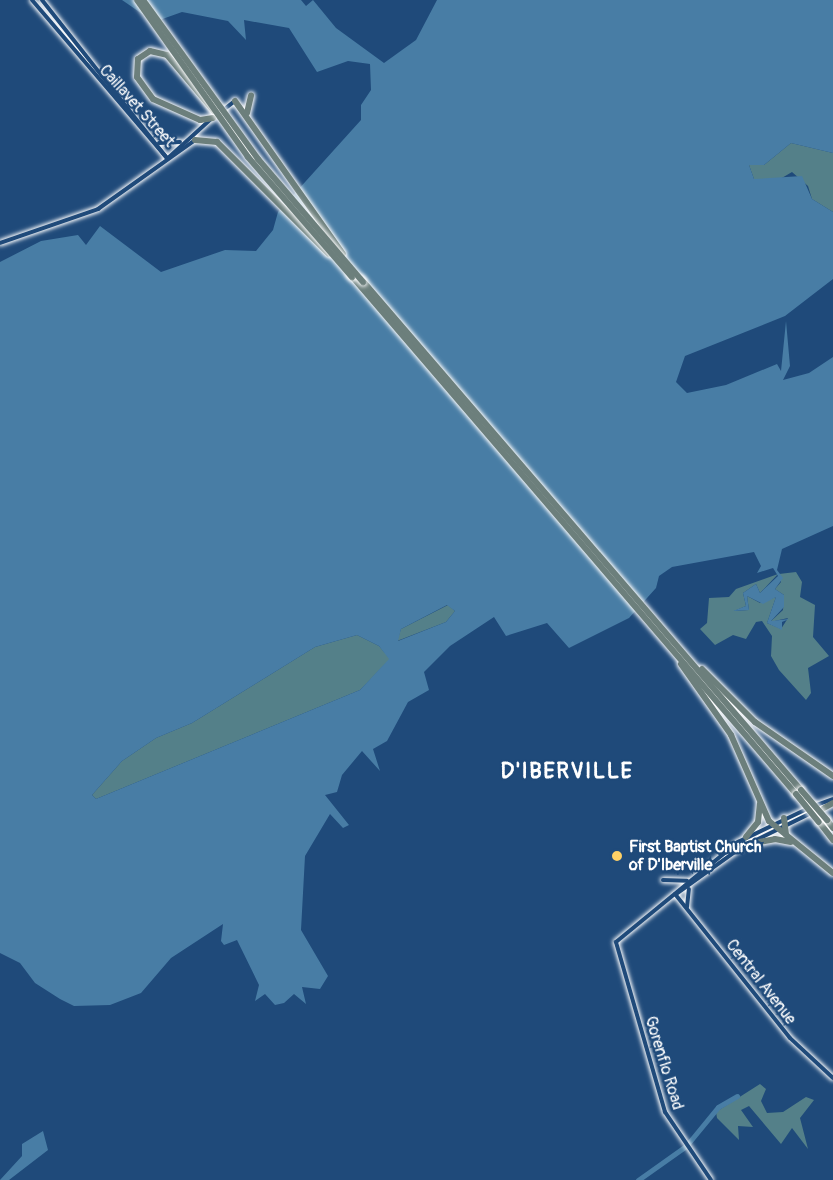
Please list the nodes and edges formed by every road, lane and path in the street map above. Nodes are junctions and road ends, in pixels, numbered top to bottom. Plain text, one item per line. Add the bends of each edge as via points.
1 (32, 0) edge
2 (42, 0) edge
3 (137, 0) edge
4 (143, 0) edge
5 (251, 95) dead end
6 (235, 101) joint
7 (213, 114) junction
8 (249, 116) junction
9 (193, 138) junction
10 (158, 142) junction
11 (167, 159) junction
12 (0, 243) edge
13 (352, 277) junction
14 (363, 282) junction
15 (556, 509) junction
16 (578, 535) junction
17 (713, 692) junction
18 (833, 776) edge
19 (798, 792) junction
20 (760, 801) junction
21 (833, 803) edge
22 (824, 808) joint
23 (778, 824) junction
24 (833, 828) edge
25 (747, 840) junction
26 (833, 840) edge
27 (791, 841) junction
28 (833, 873) edge
29 (663, 880) dead end
30 (693, 881) junction
31 (675, 894) junction
32 (687, 908) junction
33 (832, 1078) edge
34 (711, 1180) edge

1 - 11 main road, Caillavet Street
2 - 10 main road, Caillavet Street
3 - 7 highway, bridge
4 - 14 highway, bridge via 258,159
5 - 8 highway
6 - 7 main road
6 - 8 highway
7 - 7 highway, bridge via 161,51 138,59 136,73 142,87 181,113
7 - 9 main road
7 - 13 highway, bridge
8 - 14 highway, bridge
9 - 10 main road via 173,146
9 - 11 main road
9 - 13 highway, bridge via 213,140 228,152
10 - 11 main road, Caillavet Street
11 - 12 main road via 98,209
13 - 15 highway
14 - 15 highway
15 - 16 highway
16 - 17 highway
16 - 17 highway
17 - 18 highway
17 - 19 highway
17 - 20 highway
19 - 24 highway, bridge
19 - 26 highway, bridge
20 - 23 highway
20 - 25 highway via 758,822
21 - 22 highway
21 - 23 main road
22 - 23 main road
23 - 25 main road
23 - 27 highway
25 - 27 highway
25 - 30 main road
27 - 28 highway
29 - 30 main road
30 - 31 main road
30 - 32 main road
31 - 32 main road, Central Avenue
31 - 34 main road, Gorenflo Road via 616,942 665,1112
32 - 33 main road, Central Avenue via 790,1038

